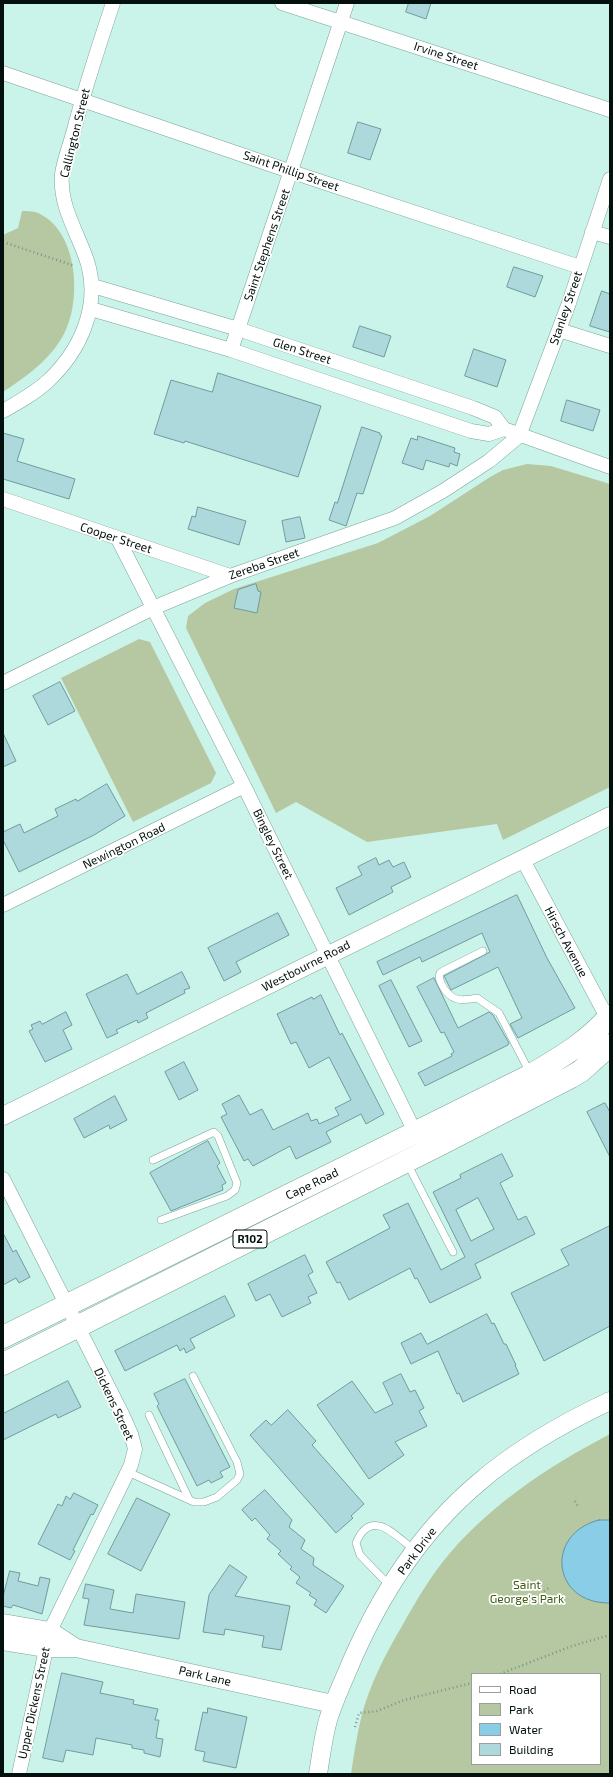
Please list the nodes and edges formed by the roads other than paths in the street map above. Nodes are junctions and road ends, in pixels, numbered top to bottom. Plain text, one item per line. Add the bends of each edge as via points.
1 (113, 3) edge
2 (282, 3) edge
3 (347, 3) edge
4 (342, 22) junction
5 (3, 72) edge
6 (82, 100) junction
7 (610, 110) edge
8 (292, 172) junction
9 (610, 180) edge
10 (592, 232) junction
11 (610, 237) edge
12 (580, 267) junction
13 (93, 286) junction
14 (90, 308) junction
15 (238, 329) junction
16 (559, 330) junction
17 (610, 346) edge
18 (231, 350) junction
19 (3, 411) edge
20 (504, 430) junction
21 (519, 436) junction
22 (610, 467) edge
23 (3, 499) edge
24 (118, 539) junction
25 (230, 576) junction
26 (153, 608) junction
27 (3, 683) edge
28 (244, 786) junction
29 (610, 816) edge
30 (523, 860) junction
31 (3, 906) edge
32 (483, 951) dead end
33 (328, 955) junction
34 (609, 1020) edge
35 (610, 1045) edge
36 (531, 1075) junction
37 (3, 1116) edge
38 (415, 1148) junction
39 (153, 1160) dead end
40 (3, 1179) edge
41 (161, 1220) dead end
42 (453, 1252) dead end
43 (67, 1306) junction
44 (76, 1326) junction
45 (3, 1337) edge
46 (3, 1364) edge
47 (193, 1376) dead end
48 (610, 1401) edge
49 (149, 1415) dead end
50 (128, 1472) junction
51 (189, 1499) junction
52 (415, 1551) junction
53 (390, 1586) junction
54 (3, 1623) edge
55 (48, 1640) junction
56 (3, 1641) edge
57 (333, 1704) junction
58 (19, 1774) edge
59 (318, 1774) edge

1 - 6 street, Callington Street
2 - 4 street, Irvine Street
3 - 4 street, Saint Stephens Street
4 - 7 street, Irvine Street
4 - 8 street, Saint Stephens Street
5 - 6 street, Saint Phillip Street
6 - 8 street, Saint Phillip Street
6 - 13 street, Callington Street via 62,173 62,190 65,206 88,263
8 - 12 street, Saint Phillip Street
8 - 15 street, Saint Stephens Street
9 - 10 street, Stanley Street
10 - 11 street
10 - 12 street, Stanley Street
12 - 16 street, Stanley Street
13 - 14 street
13 - 15 street, Glen Street
14 - 18 street, Glen Street
14 - 19 street via 77,344 65,361 32,393
15 - 18 street, Saint Stephens Street
15 - 20 street, Glen Street via 485,412 495,417
16 - 17 street
16 - 21 street, Stanley Street
18 - 20 street, Glen Street via 471,431 489,434
20 - 21 street, Glen Street
21 - 22 street, Glen Street
21 - 25 street, Zereba Street via 472,473 395,518
23 - 24 street, Cooper Street
24 - 25 street, Cooper Street
24 - 26 street, Bingley Street
25 - 26 street, Zereba Street
26 - 27 street, Zereba Street
26 - 28 street, Bingley Street
28 - 31 street, Newington Road
28 - 33 street, Bingley Street
29 - 30 street, Westbourne Road
30 - 33 street, Westbourne Road
30 - 34 street, Hirsch Avenue
32 - 36 lane via 440,973 440,980 446,992 454,999 459,1001 477,998 496,1010
33 - 37 street, Westbourne Road
33 - 38 street, Bingley Street
34 - 36 main road, Cape Road / R102 via 571,1052
35 - 38 main road, Cape Road / R102 via 581,1071
36 - 38 main road, Cape Road / R102
38 - 42 lane
38 - 43 main road, Cape Road / R102
38 - 44 main road, Cape Road / R102
39 - 41 lane via 214,1132 218,1136 237,1183 235,1190 227,1196
40 - 43 street, Dickens Street
43 - 44 street, Dickens Street
43 - 45 main road, Cape Road / R102
44 - 46 main road, Cape Road / R102
44 - 50 street, Dickens Street via 131,1434 135,1449
47 - 51 lane via 237,1462 240,1474 237,1480 217,1497 204,1502
48 - 52 street, Park Drive via 546,1435 497,1468 457,1503
49 - 51 lane
50 - 51 lane
50 - 55 street, Dickens Street
52 - 53 street, Park Drive
52 - 53 lane via 388,1530 376,1525 366,1527 360,1533 356,1543 360,1555
53 - 57 street, Park Drive via 356,1649
54 - 55 street, Park Lane
55 - 56 street, Park Lane
55 - 57 street, Park Lane
55 - 58 street, Upper Dickens Street
57 - 59 street, Park Drive

